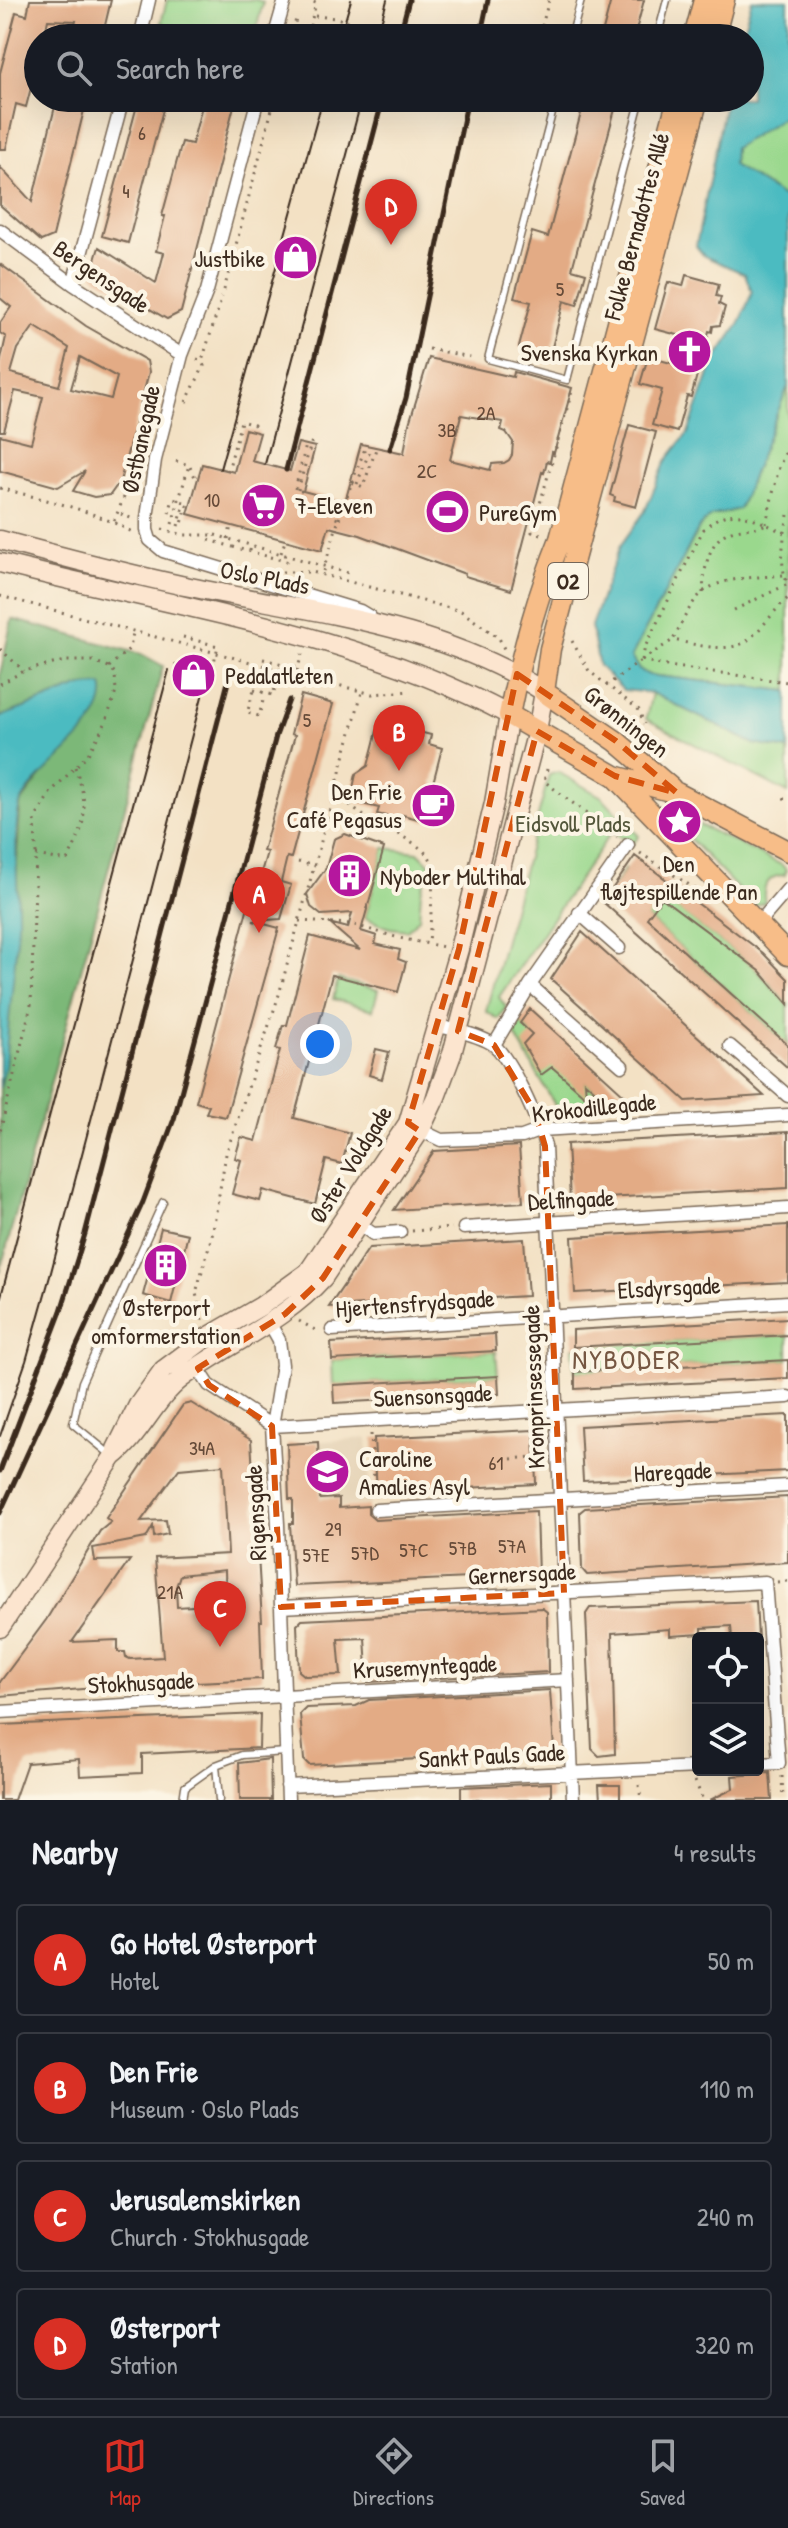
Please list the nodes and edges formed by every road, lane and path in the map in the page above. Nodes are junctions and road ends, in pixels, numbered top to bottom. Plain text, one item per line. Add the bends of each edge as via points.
1 (149, 0) edge
2 (285, 0) edge
3 (306, 0) edge
4 (549, 0) edge
5 (581, 0) edge
6 (667, 0) edge
7 (704, 0) edge
8 (724, 0) edge
9 (298, 13) dead end
10 (314, 15) junction
11 (368, 19) dead end
12 (144, 24) edge
13 (278, 24) edge
14 (295, 24) edge
15 (311, 24) edge
16 (360, 24) edge
17 (366, 24) edge
18 (544, 24) edge
19 (575, 24) edge
20 (661, 24) edge
21 (698, 24) edge
22 (718, 24) edge
23 (119, 112) edge
24 (254, 112) edge
25 (552, 112) edge
26 (637, 112) edge
27 (674, 112) edge
28 (694, 112) edge
29 (0, 230) edge
30 (73, 284) junction
31 (429, 349) dead end
32 (182, 355) junction
33 (488, 359) junction
34 (567, 380) junction
35 (253, 431) dead end
36 (312, 440) dead end
37 (306, 445) dead end
38 (366, 446) dead end
39 (788, 446) edge
40 (374, 448) dead end
41 (176, 461) dead end
42 (189, 465) junction
43 (228, 471) dead end
44 (197, 481) dead end
45 (355, 483) junction
46 (0, 488) edge
47 (298, 490) junction
48 (308, 492) dead end
49 (179, 501) junction
50 (169, 513) dead end
51 (121, 514) dead end
52 (788, 515) edge
53 (331, 517) dead end
54 (339, 519) junction
55 (535, 519) dead end
56 (135, 520) dead end
57 (172, 524) dead end
58 (766, 524) junction
59 (156, 525) dead end
60 (180, 526) dead end
61 (231, 526) dead end
62 (131, 532) dead end
63 (784, 533) junction
64 (228, 539) junction
65 (0, 540) edge
66 (209, 540) dead end
67 (285, 541) dead end
68 (251, 545) junction
69 (250, 551) junction
70 (281, 553) junction
71 (289, 562) dead end
72 (0, 563) edge
73 (325, 565) junction
74 (323, 571) dead end
75 (273, 572) dead end
76 (348, 573) dead end
77 (783, 575) junction
78 (788, 584) edge
79 (703, 593) junction
80 (0, 596) edge
81 (788, 598) edge
82 (734, 610) dead end
83 (393, 630) junction
84 (134, 631) junction
85 (183, 637) dead end
86 (569, 638) dead end
87 (673, 640) junction
88 (0, 649) edge
89 (216, 653) junction
90 (302, 654) dead end
91 (263, 659) dead end
92 (642, 660) junction
93 (176, 664) dead end
94 (109, 667) junction
95 (24, 671) junction
96 (176, 674) junction
97 (517, 674) junction
98 (296, 677) dead end
99 (788, 682) edge
100 (176, 683) dead end
101 (0, 684) edge
102 (256, 684) dead end
103 (451, 686) junction
104 (606, 686) junction
105 (275, 688) dead end
106 (293, 688) dead end
107 (254, 690) junction
108 (362, 692) junction
109 (544, 692) junction
110 (264, 697) dead end
111 (509, 715) junction
112 (644, 724) dead end
113 (537, 731) junction
114 (75, 767) junction
115 (547, 769) dead end
116 (615, 776) junction
117 (336, 784) junction
118 (677, 793) junction
119 (628, 845) joint
120 (788, 851) edge
121 (36, 855) junction
122 (298, 862) dead end
123 (315, 866) junction
124 (788, 889) edge
125 (579, 913) junction
126 (299, 921) junction
127 (757, 925) junction
128 (429, 944) junction
129 (619, 948) dead end
130 (459, 949) junction
131 (788, 955) edge
132 (530, 985) junction
133 (438, 1026) junction
134 (458, 1031) junction
135 (494, 1045) junction
136 (730, 1046) dead end
137 (622, 1066) dead end
138 (788, 1096) edge
139 (788, 1115) edge
140 (414, 1127) junction
141 (541, 1130) junction
142 (0, 1132) edge
143 (163, 1202) dead end
144 (788, 1208) edge
145 (548, 1223) junction
146 (359, 1224) junction
147 (464, 1228) joint
148 (400, 1232) joint
149 (788, 1302) edge
150 (552, 1316) junction
151 (277, 1319) junction
152 (332, 1330) joint
153 (206, 1338) junction
154 (198, 1368) junction
155 (788, 1397) edge
156 (556, 1410) junction
157 (370, 1420) junction
158 (272, 1426) junction
159 (113, 1457) junction
160 (535, 1457) dead end
161 (511, 1459) dead end
162 (788, 1486) edge
163 (560, 1499) junction
164 (376, 1510) joint
165 (564, 1593) junction
166 (281, 1607) junction
167 (0, 1628) edge
168 (568, 1680) junction
169 (284, 1696) junction
170 (0, 1712) edge
171 (286, 1752) junction
172 (764, 1764) edge
173 (216, 1765) junction
174 (782, 1766) junction
175 (692, 1767) edge
176 (572, 1773) junction
177 (696, 1776) edge
178 (287, 1786) junction
179 (183, 1800) edge
180 (219, 1800) edge
181 (288, 1800) edge
182 (573, 1800) edge
183 (703, 1800) edge
184 (783, 1800) edge

1 - 12 street
2 - 13 street
3 - 10 path via 316,3
4 - 18 path
5 - 19 lane
6 - 20 lane
7 - 21 main road
8 - 22 main road
9 - 14 path
10 - 15 path
10 - 16 path, bridge
11 - 17 path, bridge
23 - 30 street
24 - 32 street, Østbanegade via 207,291
25 - 33 lane
26 - 34 lane
27 - 97 main road, Folke Bernadottes Allé / O2 via 560,539
28 - 109 main road, Folke Bernadottes Allé / O2 via 550,649
29 - 30 street, Bergensgade
30 - 32 street, Bergensgade
31 - 33 path
32 - 83 street, Østbanegade via 155,460 147,518 150,540 163,551 360,611
33 - 34 lane
34 - 55 path via 575,382
35 - 43 path via 254,425 241,421
36 - 47 path
37 - 47 path
38 - 45 path
39 - 58 path
40 - 45 path via 363,487
41 - 42 path
42 - 44 path
42 - 49 path
45 - 54 path
46 - 62 path via 91,512
47 - 48 path
49 - 50 path via 173,499
49 - 57 path
49 - 60 path via 185,503
51 - 56 path
52 - 63 path
53 - 54 path
54 - 73 path
58 - 63 path
58 - 79 path via 718,538
58 - 92 path via 736,514 711,521
59 - 64 path, bridge via 184,535
61 - 64 path
63 - 77 path
64 - 68 path, bridge
65 - 83 street, Oslo Plads via 187,587
66 - 69 path, bridge
67 - 70 path
68 - 69 path, bridge
68 - 70 path, bridge
69 - 71 path, bridge
70 - 73 path, bridge
72 - 103 street, Oslo Plads via 287,633
73 - 74 path
73 - 76 path, bridge
75 - 97 path via 312,572 461,611 499,638
77 - 78 path
77 - 79 path via 718,583
78 - 82 path
79 - 87 path
80 - 84 path
81 - 87 path via 748,640 735,646
83 - 97 street, Oslo Plads via 439,641
84 - 89 path
84 - 94 path via 130,648
85 - 89 path via 218,646
86 - 104 path via 589,671
87 - 92 path
88 - 95 path
89 - 96 path via 203,680
89 - 108 path
90 - 91 path via 298,670
92 - 99 path
92 - 104 path, bridge
93 - 96 path
94 - 95 path via 65,661
94 - 114 path via 115,673 116,692 105,724
95 - 101 path
96 - 100 path
97 - 109 street, Oslo Plads
97 - 111 main road, O2
98 - 106 path
102 - 107 path
103 - 108 path
103 - 111 street, Oslo Plads
104 - 112 path via 639,710
105 - 107 path via 273,695
107 - 110 path via 247,713 259,716
108 - 117 path
109 - 113 street, Øster Voldgade
109 - 118 main road, Grønningen via 616,741
111 - 113 main road, Grønningen
111 - 130 street, Øster Voldgade
113 - 116 main road, Grønningen
113 - 134 street, Øster Voldgade
114 - 121 path via 35,819
114 - 121 path via 86,811 77,843 67,861
115 - 119 path via 544,781
116 - 118 main road, Grønningen
116 - 127 main road
117 - 123 path
117 - 128 path via 350,805 432,860
118 - 120 main road, Grønningen
119 - 125 street
121 - 142 path via 31,1005
122 - 123 path
123 - 126 path
124 - 127 street
125 - 129 street
125 - 132 street
126 - 128 path via 351,924
126 - 153 path via 226,1154 196,1293
127 - 131 main road
128 - 130 path
130 - 133 street, Øster Voldgade
132 - 135 street
132 - 137 street
133 - 134 street
133 - 140 street, Øster Voldgade
134 - 135 street
134 - 140 street, Øster Voldgade via 436,1097
135 - 141 street, Kronprinsessegade
136 - 138 street
139 - 141 street, Krokodillegade
140 - 141 street, Krokodillegade via 441,1140 522,1137
140 - 146 street, Øster Voldgade
140 - 153 street, Øster Voldgade via 308,1272
141 - 145 street, Kronprinsessegade
143 - 159 lane via 75,1405 73,1424
144 - 145 street, Delfingade
145 - 147 street, Delfingade
145 - 150 street, Kronprinsessegade
146 - 148 street via 373,1234
146 - 151 street, Øster Voldgade via 323,1278
147 - 148 path
149 - 150 street, Elsdyrsgade
150 - 152 street, Hjertensfrydsgade
150 - 156 street, Kronprinsessegade
151 - 152 path, Hjertensfrydsgade
151 - 154 street, Øster Voldgade
151 - 158 street, Rigensgade via 282,1365
153 - 159 street, Øster Voldgade via 163,1370 138,1405
154 - 158 street via 209,1385
154 - 159 street, Øster Voldgade via 168,1391 128,1446
155 - 156 street, Suensonsgade
156 - 157 street, Suensonsgade
156 - 163 street, Kronprinsessegade
157 - 158 street, Suensonsgade
157 - 164 path
158 - 166 street, Rigensgade
159 - 167 street, Øster Voldgade
160 - 161 path
162 - 163 street, Haregade
163 - 164 street, Haregade
163 - 165 street, Kronprinsessegade
165 - 166 street, Gernersgade
165 - 168 street, Kronprinsessegade
165 - 174 street, Gernersgade via 765,1582
166 - 169 street, Rigensgade
168 - 169 street, Krusemyntegade
168 - 176 street, Kronprinsessegade
169 - 170 street, Stokhusgade
169 - 171 street, Rigensgade
171 - 173 lane via 242,1755
171 - 178 street, Rigensgade
172 - 174 street
173 - 179 lane via 185,1787
173 - 180 lane
174 - 184 path
175 - 176 street, Sankt Pauls Gade
176 - 178 street, Sankt Pauls Gade
176 - 182 street, Kronprinsessegade
177 - 183 path
178 - 181 street, Rigensgade

